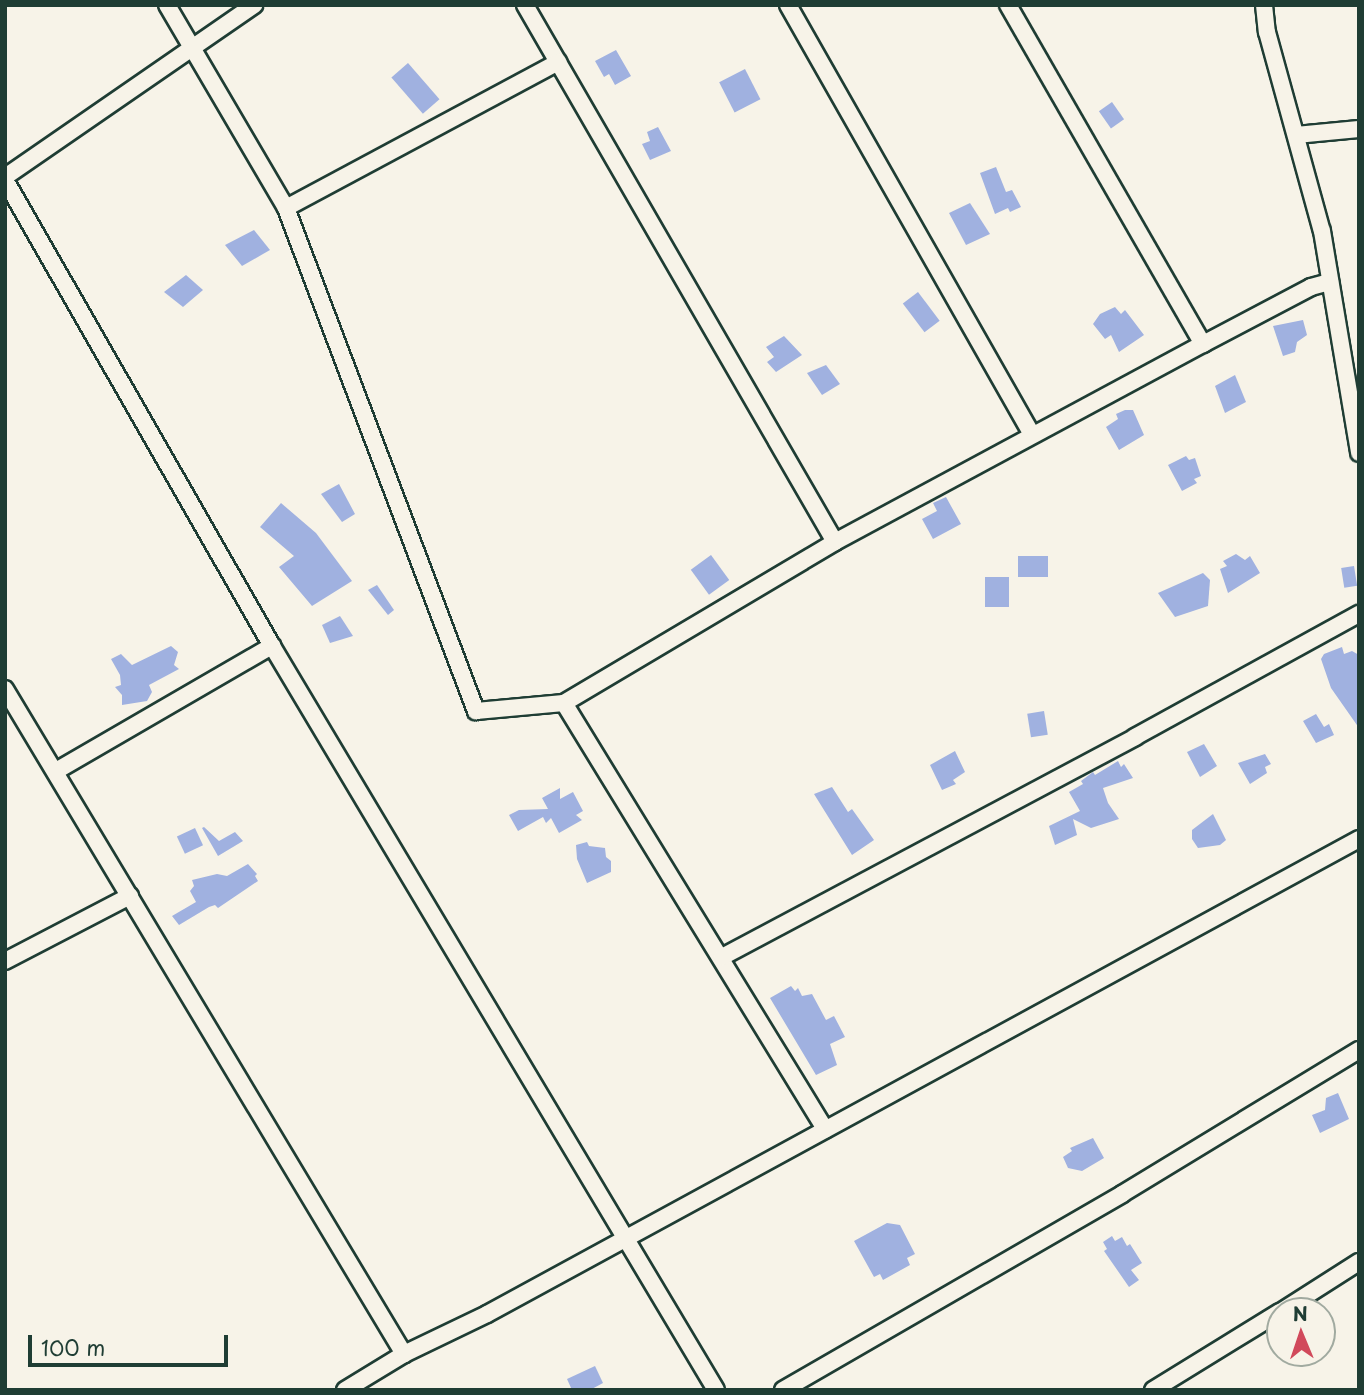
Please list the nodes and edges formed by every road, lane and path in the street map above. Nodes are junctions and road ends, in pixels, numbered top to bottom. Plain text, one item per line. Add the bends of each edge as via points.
1 (167, 5) edge
2 (254, 5) edge
3 (525, 5) edge
4 (789, 5) edge
5 (1008, 5) edge
6 (1264, 5) edge
7 (192, 48) junction
8 (558, 62) junction
9 (1359, 129) edge
10 (1296, 135) junction
11 (5, 178) edge
12 (286, 208) junction
13 (1330, 282) junction
14 (1203, 344) junction
15 (1032, 435) junction
16 (1359, 453) edge
17 (835, 542) junction
18 (1359, 614) edge
19 (272, 646) junction
20 (5, 689) edge
21 (564, 702) junction
22 (56, 771) junction
23 (1359, 839) edge
24 (130, 896) junction
25 (722, 957) junction
26 (5, 961) edge
27 (1359, 1050) edge
28 (825, 1129) junction
29 (626, 1239) junction
30 (1359, 1262) edge
31 (1304, 1297) edge
32 (1266, 1321) edge
33 (404, 1354) junction
34 (372, 1375) junction
35 (345, 1390) edge
36 (379, 1390) edge
37 (716, 1390) edge
38 (783, 1390) edge
39 (1153, 1390) edge

1 - 7 street
2 - 7 street
3 - 8 street
4 - 15 street
5 - 14 street
6 - 10 street via 1267,32
7 - 11 street
7 - 12 street
8 - 12 street
8 - 17 street
9 - 10 street
10 - 13 street via 1322,231
11 - 19 street
12 - 21 street via 476,711
13 - 14 street via 1311,287
13 - 16 street
14 - 15 street
15 - 17 street
17 - 21 street
18 - 25 street
19 - 22 street
19 - 29 street
20 - 22 street
21 - 25 street
22 - 24 street
23 - 28 street
24 - 26 street
24 - 33 street
25 - 28 street
27 - 38 street via 1122,1194
28 - 29 street
29 - 33 street
29 - 37 street
30 - 31 street
32 - 39 street
33 - 34 street
34 - 35 street
34 - 36 street

